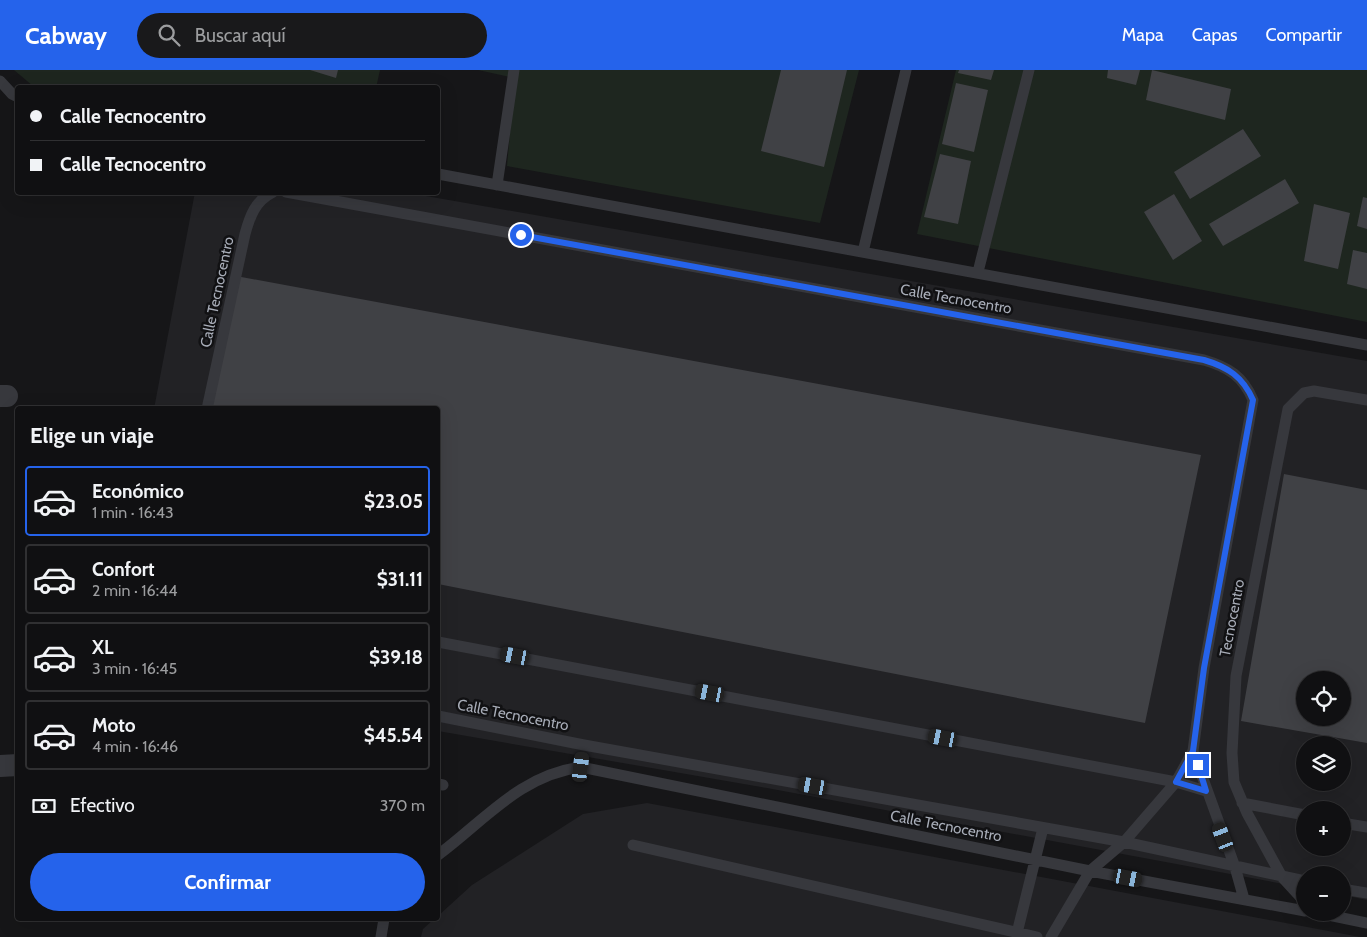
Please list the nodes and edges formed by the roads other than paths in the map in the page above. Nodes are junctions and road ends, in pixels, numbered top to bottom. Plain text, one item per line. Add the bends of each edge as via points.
1 (514, 70) edge
2 (906, 70) edge
3 (1029, 70) edge
4 (0, 81) edge
5 (15, 96) edge
6 (440, 174) edge
7 (497, 185) junction
8 (270, 195) edge
9 (302, 195) edge
10 (863, 252) junction
11 (978, 272) junction
12 (1367, 345) edge
13 (1367, 400) edge
14 (208, 406) edge
15 (440, 642) edge
16 (440, 716) edge
17 (584, 745) junction
18 (1193, 751) junction
19 (15, 765) edge
20 (0, 766) edge
21 (581, 767) junction
22 (1176, 782) junction
23 (1206, 791) junction
24 (1242, 803) junction
25 (1296, 813) edge
26 (1351, 824) edge
27 (1367, 827) edge
28 (1043, 828) junction
29 (1124, 842) junction
30 (633, 845) dead end
31 (440, 853) edge
32 (1034, 859) junction
33 (1235, 867) junction
34 (1090, 871) junction
35 (1282, 877) junction
36 (1296, 880) edge
37 (1351, 891) edge
38 (1296, 892) edge
39 (1367, 894) edge
40 (1244, 900) junction
41 (1296, 909) edge
42 (1351, 919) edge
43 (384, 921) edge
44 (1367, 922) edge
45 (1016, 935) edge
46 (381, 937) edge
47 (1036, 937) edge
48 (1050, 937) edge

1 - 7 lane
2 - 10 lane
3 - 11 lane
4 - 5 lane
6 - 7 lane
7 - 10 lane
8 - 14 lane, Calle Tecnocentro via 257,205 244,234
9 - 18 lane, Calle Tecnocentro via 1204,360 1234,372 1253,400 1204,668
10 - 11 lane
11 - 12 lane
13 - 24 lane, Tecnocentro via 1314,391 1304,393 1288,409 1236,676 1232,753 1234,782
15 - 22 lane
16 - 17 lane, Calle Tecnocentro
17 - 21 lane, Calle Tecnocentro
17 - 28 lane, Calle Tecnocentro
18 - 22 lane, Calle Tecnocentro
18 - 23 lane, Calle Tecnocentro
19 - 20 street
21 - 31 lane, Calle Tecnocentro via 538,779 495,806
21 - 32 lane, Calle Tecnocentro
22 - 23 lane
22 - 29 lane, Calle Tecnocentro
23 - 33 lane, Calle Tecnocentro
24 - 25 lane
24 - 35 lane, Tecnocentro
26 - 27 lane
28 - 29 lane, Calle Tecnocentro
28 - 32 lane
29 - 33 lane, Calle Tecnocentro
29 - 34 lane
30 - 45 lane
32 - 34 lane, Calle Tecnocentro
32 - 45 lane
33 - 35 lane, Calle Tecnocentro
33 - 40 lane
34 - 40 lane, Calle Tecnocentro
34 - 48 lane
35 - 36 lane, Calle Tecnocentro
35 - 38 lane, Tecnocentro
37 - 39 lane
40 - 41 lane, Calle Tecnocentro
42 - 44 lane
43 - 46 lane
45 - 47 lane

